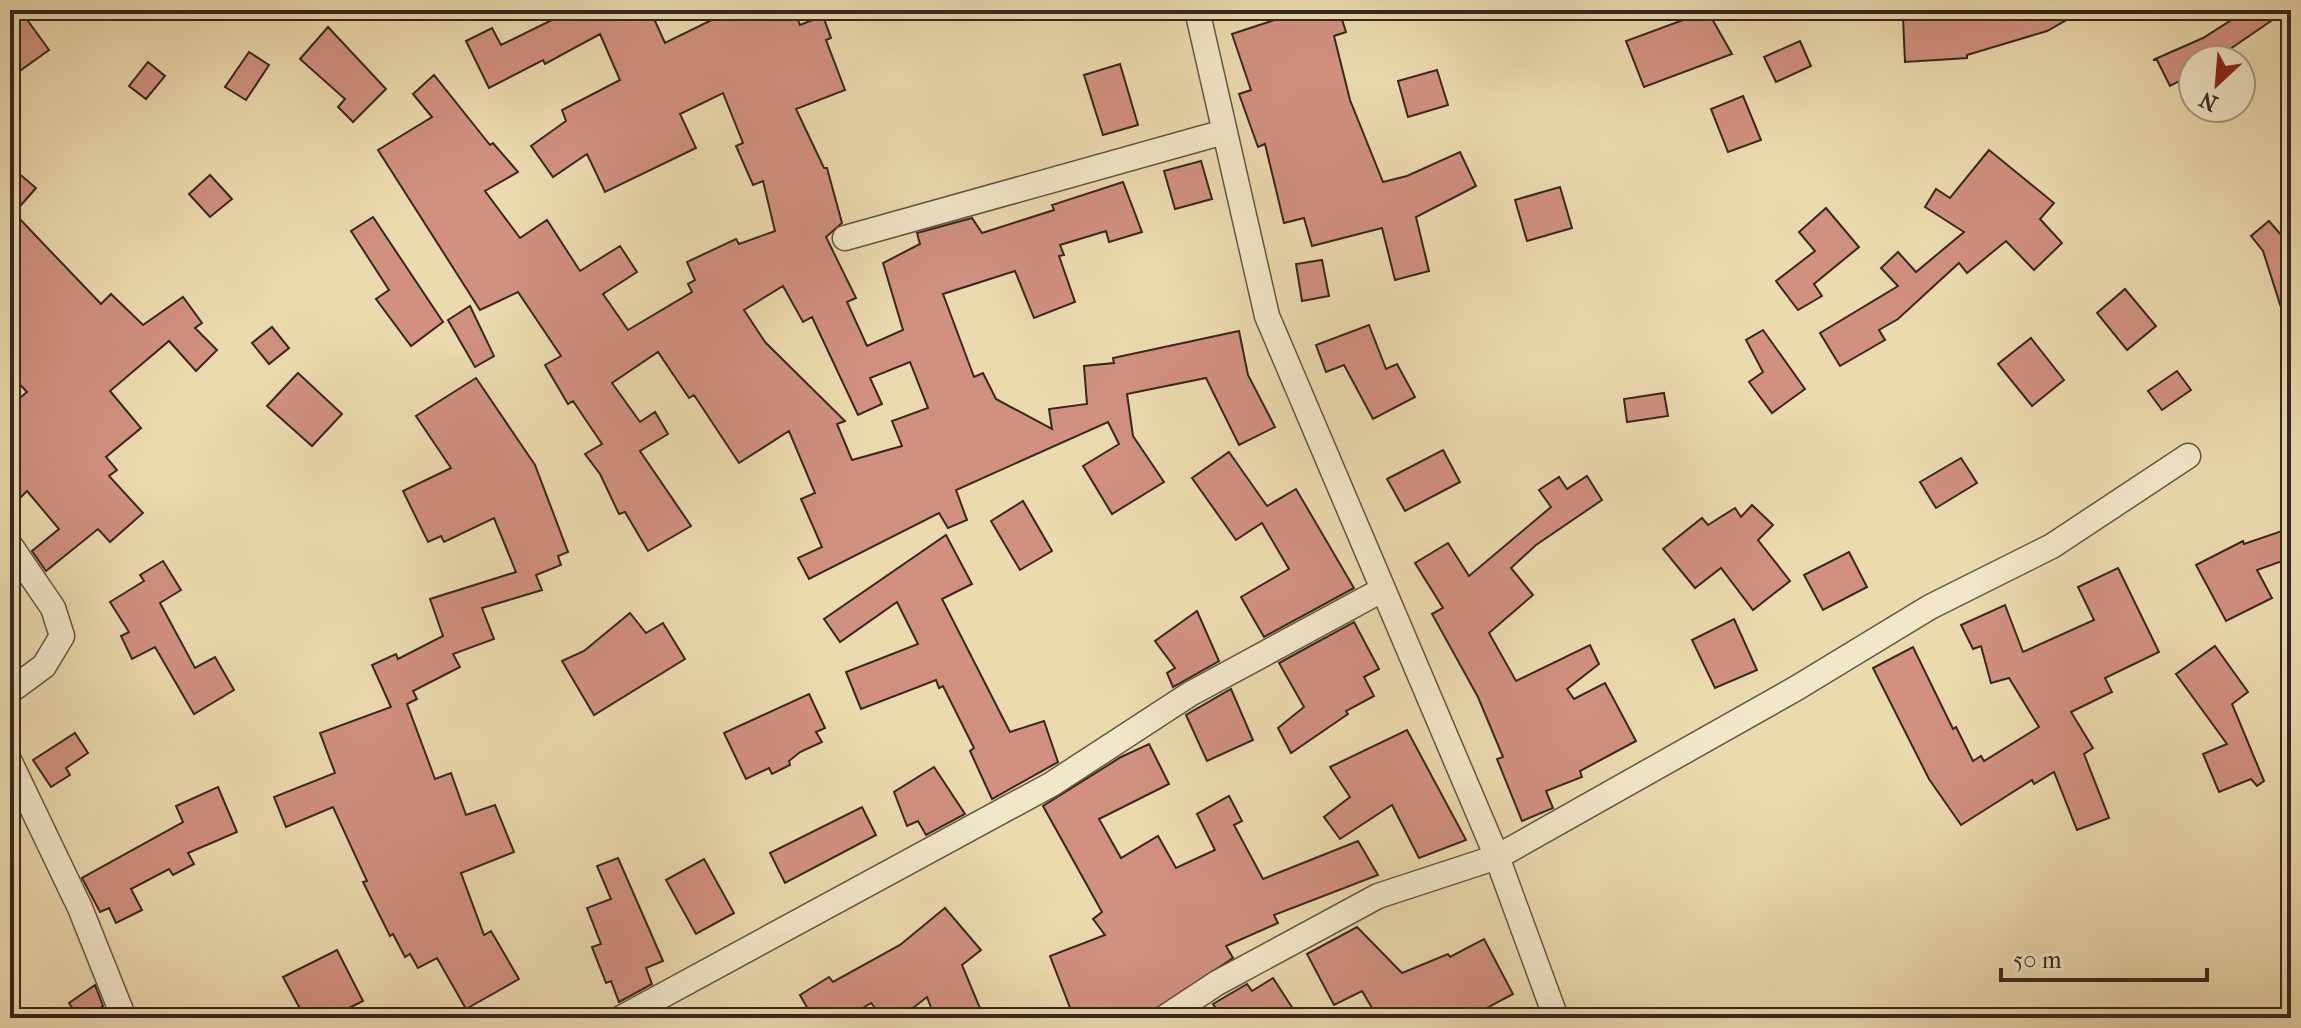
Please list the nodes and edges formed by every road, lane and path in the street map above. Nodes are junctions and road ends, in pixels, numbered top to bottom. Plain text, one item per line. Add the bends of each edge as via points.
1 (1197, 10) edge
2 (1224, 132) junction
3 (845, 238) dead end
4 (2188, 456) dead end
5 (10, 545) edge
6 (1382, 590) junction
7 (10, 691) edge
8 (10, 762) edge
9 (1497, 857) junction
10 (124, 1018) edge
11 (621, 1018) edge
12 (1164, 1018) edge
13 (1556, 1018) edge

1 - 2 street
2 - 3 street
2 - 6 street via 1267,316
4 - 9 street via 2052,546 1930,607
5 - 7 street via 53,608 62,636 44,666
6 - 9 street
6 - 11 street via 1190,694 1052,784
8 - 10 street via 80,908
9 - 12 street via 1378,896 1217,983
9 - 13 street

